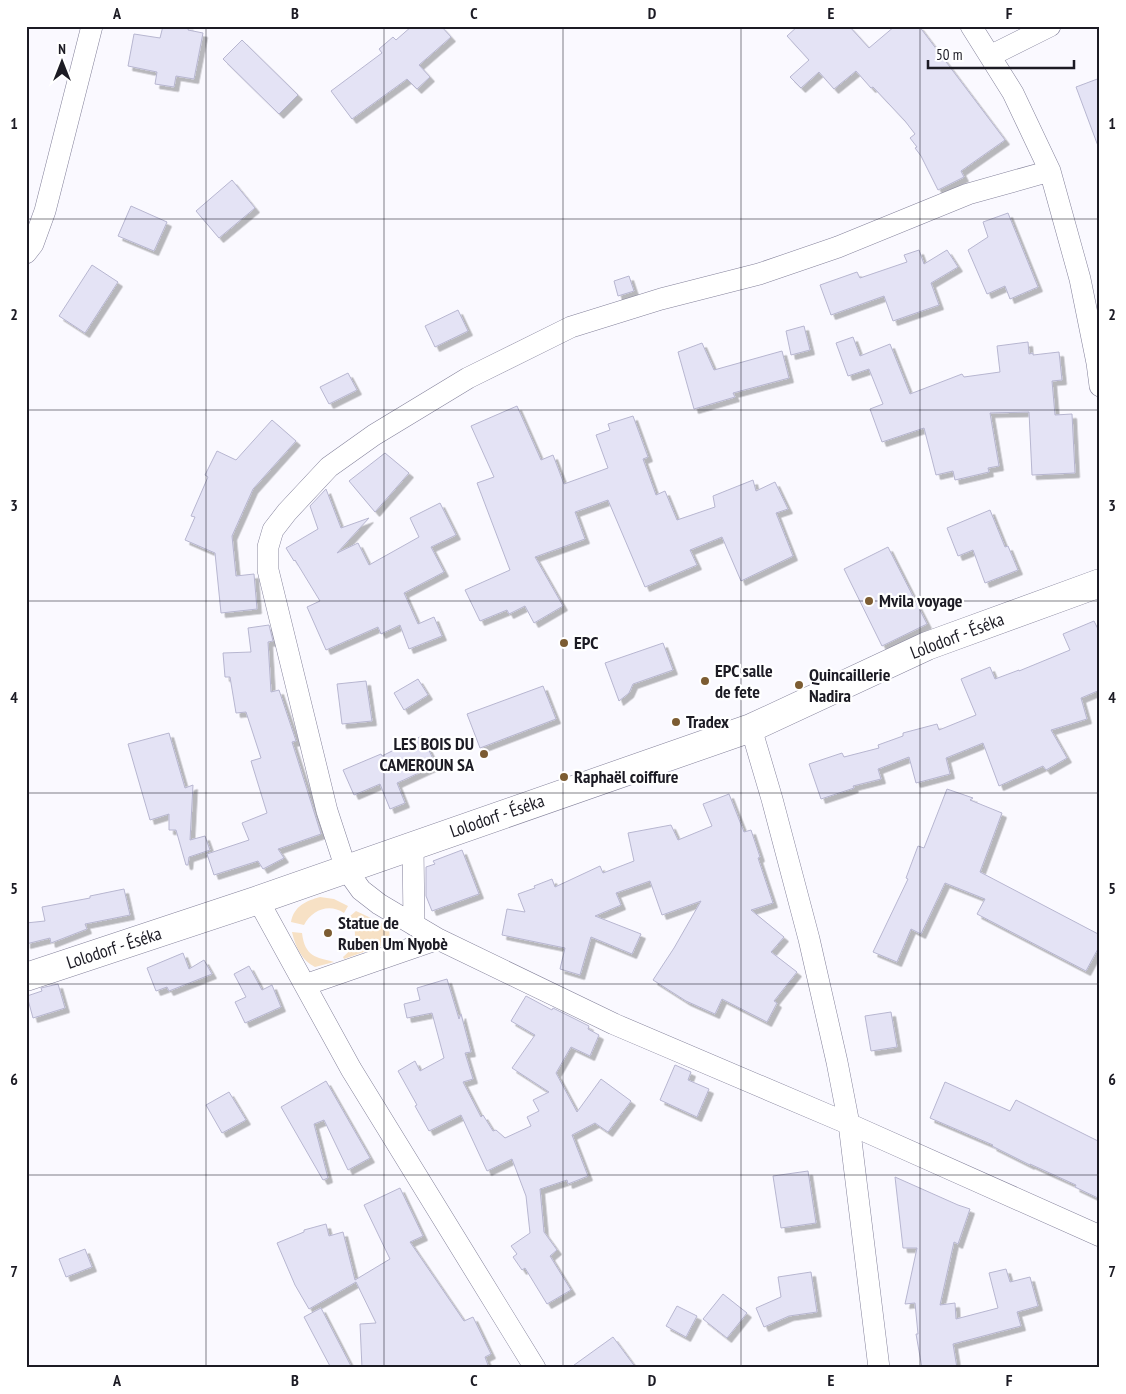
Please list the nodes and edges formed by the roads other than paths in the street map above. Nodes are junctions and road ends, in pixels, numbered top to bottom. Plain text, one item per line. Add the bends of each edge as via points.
1 (92, 26) edge
2 (971, 26) edge
3 (1050, 26) edge
4 (990, 56) junction
5 (1050, 171) junction
6 (26, 253) edge
7 (1100, 386) edge
8 (1100, 583) edge
9 (750, 728) junction
10 (413, 846) junction
11 (346, 869) junction
12 (258, 900) junction
13 (414, 925) junction
14 (438, 939) junction
15 (26, 977) edge
16 (305, 985) junction
17 (848, 1124) junction
18 (1100, 1236) edge
19 (535, 1368) edge
20 (879, 1368) edge

1 - 6 street via 45,211 33,244
2 - 4 street
3 - 4 street
4 - 5 street via 1013,93
5 - 7 street via 1080,279
5 - 11 street via 968,194 838,247 759,274 661,299 571,327 468,378 374,435 329,467 274,530 268,547 268,570 327,811
8 - 9 main road, Lolodorf - Éséka via 927,646
9 - 10 main road, Lolodorf - Éséka
9 - 17 street via 809,939
10 - 11 main road, Lolodorf - Éséka
10 - 13 street
11 - 12 main road, Lolodorf - Éséka
11 - 13 street via 361,890
12 - 15 main road, Lolodorf - Éséka
12 - 16 street
13 - 14 street
14 - 16 street
14 - 17 street via 614,1024
16 - 19 street via 351,1069
17 - 18 street
17 - 20 street

